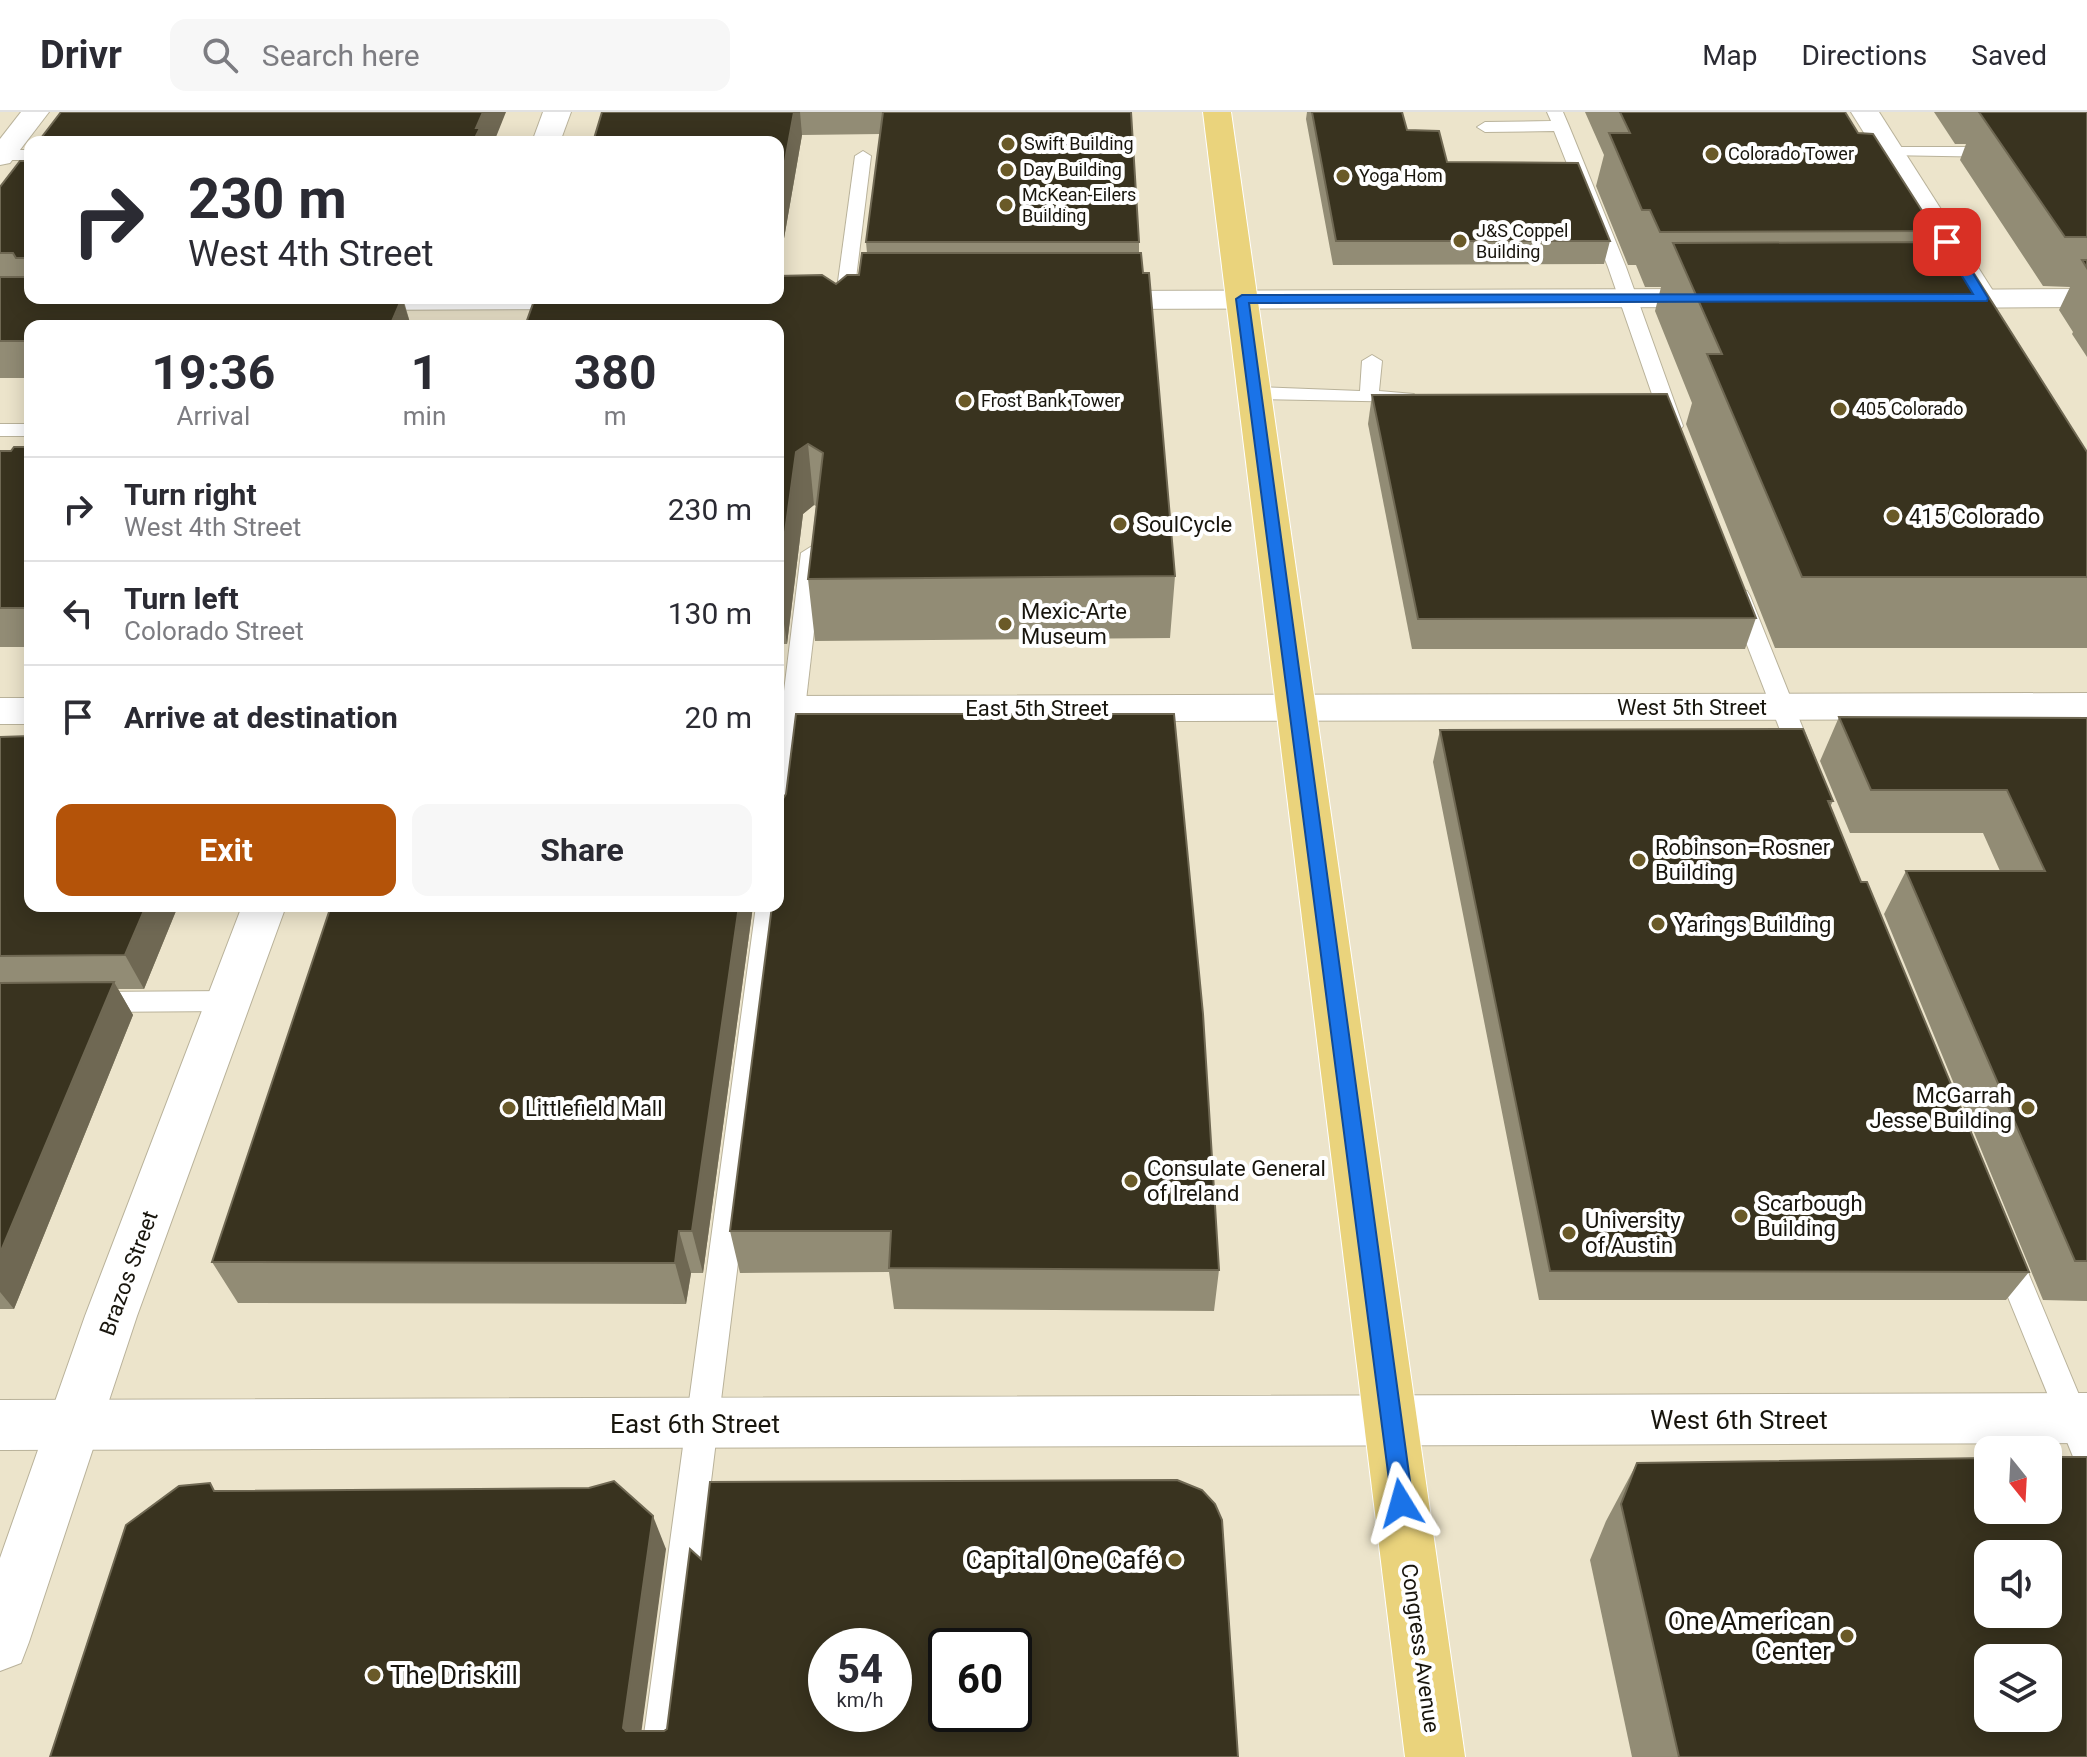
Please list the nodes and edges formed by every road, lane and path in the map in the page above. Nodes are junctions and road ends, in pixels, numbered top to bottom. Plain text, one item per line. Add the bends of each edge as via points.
1 (35, 112) edge
2 (557, 112) edge
3 (1217, 112) edge
4 (1865, 112) edge
5 (1558, 119) edge
6 (1485, 127) dead end
7 (548, 136) edge
8 (1891, 152) junction
9 (2011, 152) edge
10 (24, 155) edge
11 (0, 156) edge
12 (863, 156) dead end
13 (1627, 298) junction
14 (1738, 298) edge
15 (1982, 298) junction
16 (2087, 298) edge
17 (1242, 299) junction
18 (1897, 299) edge
19 (813, 300) edge
20 (875, 300) edge
21 (1061, 300) edge
22 (390, 304) edge
23 (554, 304) edge
24 (485, 308) edge
25 (842, 315) junction
26 (2003, 329) edge
27 (1372, 361) dead end
28 (1254, 393) junction
29 (1369, 397) junction
30 (1431, 398) edge
31 (0, 430) edge
32 (24, 430) edge
33 (1680, 445) edge
34 (815, 530) edge
35 (1733, 579) edge
36 (2087, 706) edge
37 (1783, 707) junction
38 (1296, 708) junction
39 (786, 709) edge
40 (0, 711) edge
41 (24, 711) edge
42 (784, 742) edge
43 (1814, 785) edge
44 (262, 912) edge
45 (768, 912) edge
46 (229, 1001) junction
47 (62, 1002) edge
48 (1995, 1229) edge
49 (1390, 1421) junction
50 (74, 1424) junction
51 (702, 1424) junction
52 (0, 1425) edge
53 (2082, 1430) edge
54 (0, 1642) edge
55 (659, 1757) edge
56 (1435, 1757) edge

1 - 11 main road
2 - 7 main road
3 - 17 main road, Congress Avenue
4 - 8 main road
5 - 6 lane
5 - 13 lane via 1569,165
8 - 9 lane
8 - 15 main road
10 - 11 lane
12 - 25 lane
13 - 14 main road
13 - 17 main road
13 - 33 lane via 1655,400
15 - 16 main road
15 - 18 main road
15 - 26 main road
17 - 21 main road
17 - 28 main road, Congress Avenue
19 - 25 main road
20 - 25 main road
22 - 24 main road
23 - 24 main road
27 - 29 lane
28 - 29 lane
28 - 38 main road, Congress Avenue
29 - 30 lane
31 - 32 lane
34 - 39 lane
35 - 37 lane
36 - 37 main road, West 5th Street
37 - 38 main road, West 5th Street
37 - 43 lane
38 - 39 main road, East 5th Street
38 - 49 main road, Congress Avenue
39 - 42 lane
40 - 41 main road
44 - 46 main road, Brazos Street
45 - 51 lane
46 - 47 lane
46 - 50 main road, Brazos Street
48 - 53 lane
49 - 51 main road, East 6th Street
49 - 53 main road, West 6th Street
49 - 56 main road, Congress Avenue
50 - 51 main road, East 6th Street
50 - 52 main road, East 6th Street
50 - 54 main road, Brazos Street
51 - 55 lane

